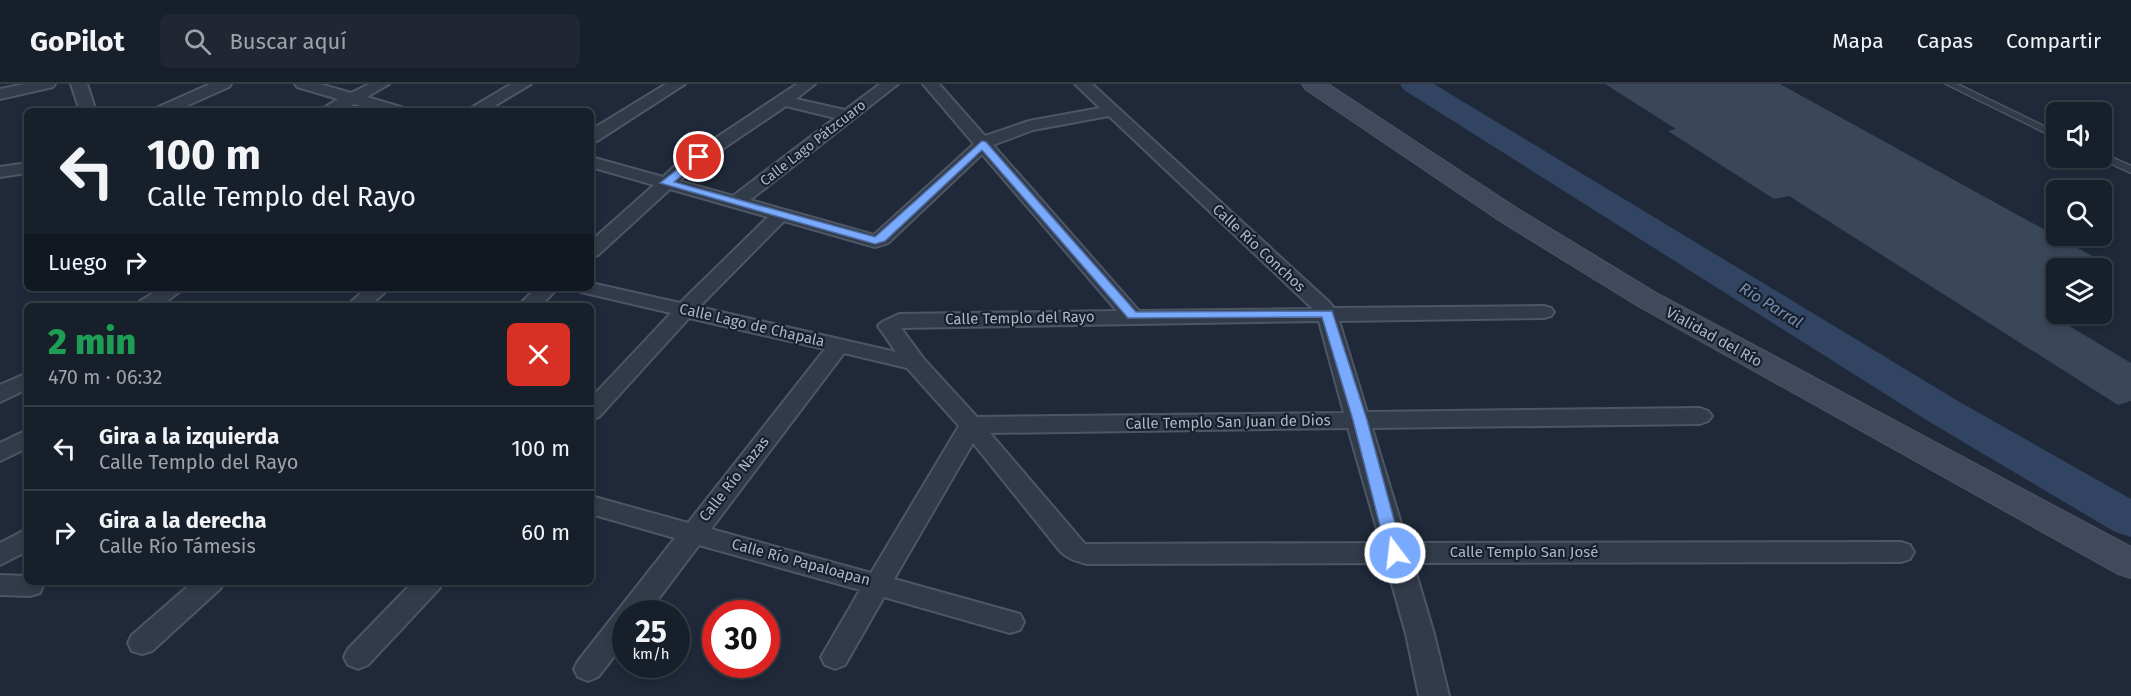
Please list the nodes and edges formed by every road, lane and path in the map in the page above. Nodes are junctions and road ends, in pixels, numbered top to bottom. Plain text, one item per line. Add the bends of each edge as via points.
1 (47, 84) edge
2 (79, 84) edge
3 (223, 84) edge
4 (303, 84) edge
5 (381, 84) edge
6 (523, 84) edge
7 (677, 84) edge
8 (807, 84) edge
9 (890, 84) edge
10 (1083, 84) edge
11 (1313, 84) edge
12 (1950, 84) edge
13 (927, 85) edge
14 (0, 94) edge
15 (353, 98) junction
16 (782, 100) junction
17 (87, 108) edge
18 (169, 108) edge
19 (333, 108) edge
20 (388, 108) edge
21 (479, 108) edge
22 (1112, 111) junction
23 (848, 116) junction
24 (2046, 130) edge
25 (594, 135) edge
26 (982, 144) junction
27 (2112, 161) edge
28 (594, 163) edge
29 (24, 168) edge
30 (2131, 170) edge
31 (0, 172) edge
32 (666, 183) junction
33 (736, 202) junction
34 (780, 215) junction
35 (594, 248) edge
36 (594, 289) edge
37 (170, 291) edge
38 (376, 291) edge
39 (545, 291) edge
40 (151, 303) edge
41 (360, 303) edge
42 (531, 303) edge
43 (685, 310) junction
44 (1544, 312) dead end
45 (1327, 314) junction
46 (1132, 316) junction
47 (839, 346) junction
48 (915, 363) junction
49 (24, 382) edge
50 (0, 395) edge
51 (594, 409) edge
52 (1701, 416) dead end
53 (1360, 420) junction
54 (971, 425) junction
55 (24, 440) edge
56 (0, 453) edge
57 (594, 506) edge
58 (693, 532) junction
59 (24, 540) edge
60 (1901, 552) dead end
61 (1395, 553) junction
62 (0, 555) edge
63 (2131, 564) edge
64 (879, 583) junction
65 (0, 585) edge
66 (208, 585) edge
67 (427, 585) edge
68 (30, 586) dead end
69 (641, 600) edge
70 (1010, 622) dead end
71 (612, 638) edge
72 (142, 643) dead end
73 (358, 657) dead end
74 (835, 657) dead end
75 (588, 669) dead end
76 (1434, 696) edge

1 - 14 street
2 - 17 street
3 - 18 street
4 - 15 street
5 - 15 street
6 - 21 street
7 - 25 street
8 - 16 street
9 - 23 street, Calle Lago Pátzcuaro
10 - 22 street, Calle Río Conchos
11 - 63 main road, Vialidad del Río via 1509,215 1648,300
12 - 24 lane
13 - 26 street
15 - 19 street
15 - 20 street
16 - 23 street
16 - 32 street
22 - 26 street via 1005,133
22 - 45 street, Calle Río Conchos
23 - 33 street, Calle Lago Pátzcuaro
26 - 34 street via 875,241
26 - 46 street
27 - 30 lane
28 - 32 street
29 - 31 street
32 - 33 street
32 - 35 street
33 - 34 street
34 - 43 street
36 - 43 street, Calle Lago de Chapala
37 - 40 street
38 - 41 street
39 - 42 street
43 - 47 street, Calle Lago de Chapala
43 - 51 street
44 - 45 street, Calle Templo del Rayo
45 - 46 street, Calle Templo del Rayo
45 - 53 street, Calle Río Conchos
46 - 48 street, Calle Templo del Rayo via 892,323 889,330
47 - 48 street, Calle Lago de Chapala
47 - 58 street, Calle Río Nazas
48 - 54 street
49 - 50 street
52 - 53 street, Calle Templo San Juan de Dios
53 - 54 street, Calle Templo San Juan de Dios
53 - 61 street, Calle Río Conchos
54 - 61 street, Calle Templo San José via 1076,551 1099,556
54 - 64 street
55 - 56 street
57 - 58 street, Calle Río Papaloapan
58 - 64 street, Calle Río Papaloapan
58 - 69 street, Calle Río Nazas
59 - 62 street
60 - 61 street, Calle Templo San José
61 - 76 street, Calle Río Conchos
64 - 70 street, Calle Río Papaloapan
64 - 74 street
65 - 68 street
66 - 72 street
67 - 73 street
71 - 75 street

